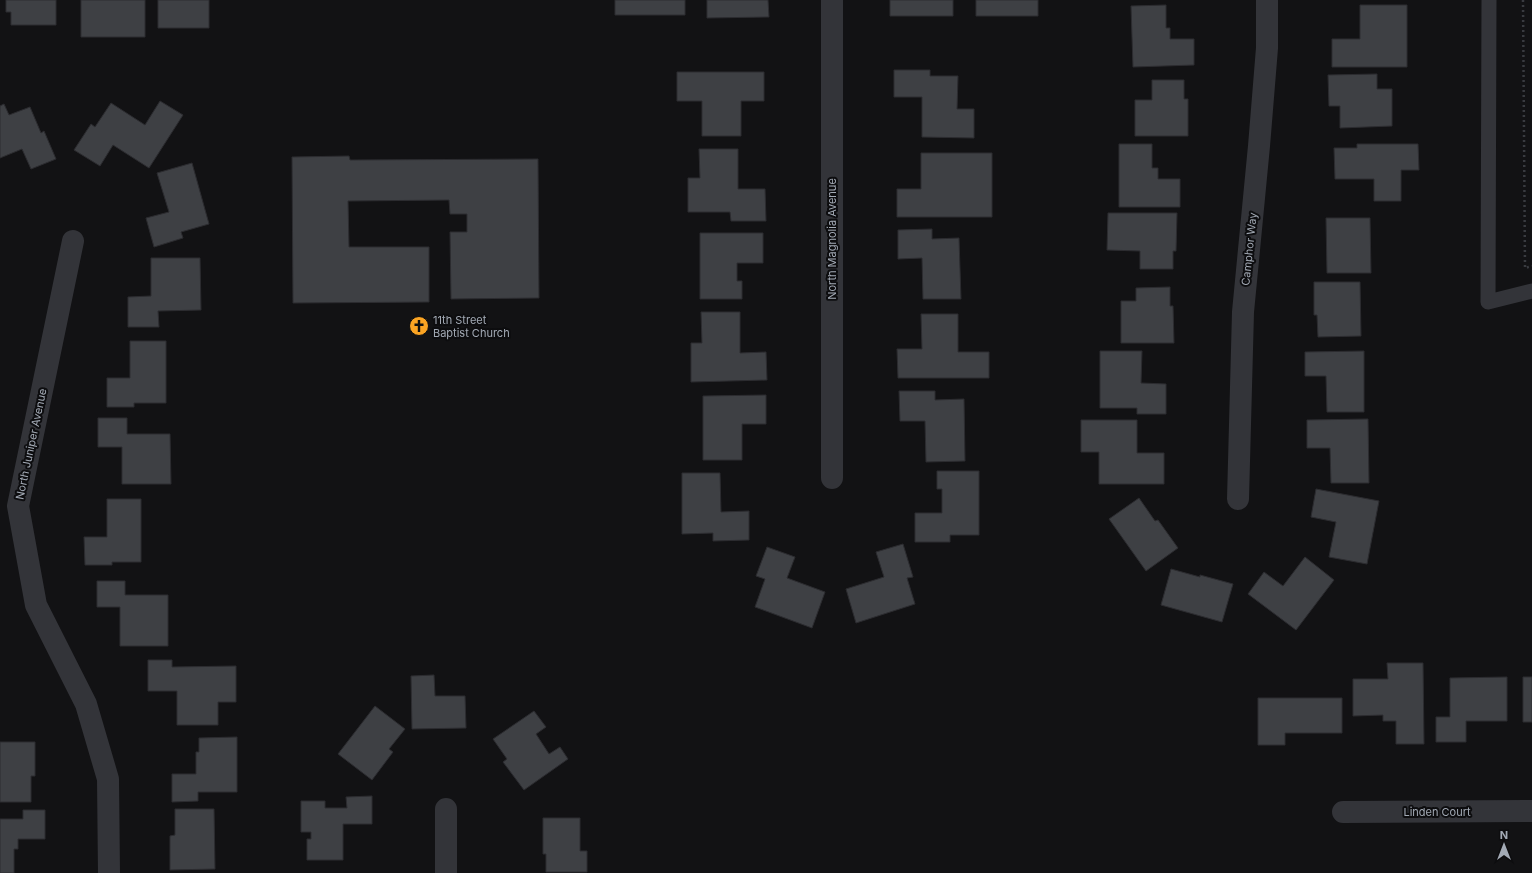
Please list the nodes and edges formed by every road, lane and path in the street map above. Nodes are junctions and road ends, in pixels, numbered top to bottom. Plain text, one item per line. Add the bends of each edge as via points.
1 (832, 0) edge
2 (1267, 0) edge
3 (1489, 0) edge
4 (1523, 0) edge
5 (73, 241) dead end
6 (1532, 266) edge
7 (1532, 291) edge
8 (832, 478) dead end
9 (1238, 499) dead end
10 (9, 506) edge
11 (446, 809) dead end
12 (1532, 811) edge
13 (1343, 812) dead end
14 (109, 873) edge
15 (446, 873) edge

1 - 8 street, North Magnolia Avenue
2 - 9 street, Camphor Way via 1266,63 1243,312
3 - 7 lane via 1488,302
4 - 6 path via 1525,268
5 - 10 street, North Juniper Avenue
10 - 14 street, North Juniper Avenue via 36,605 86,704 108,779
11 - 15 street
12 - 13 street, Linden Court

